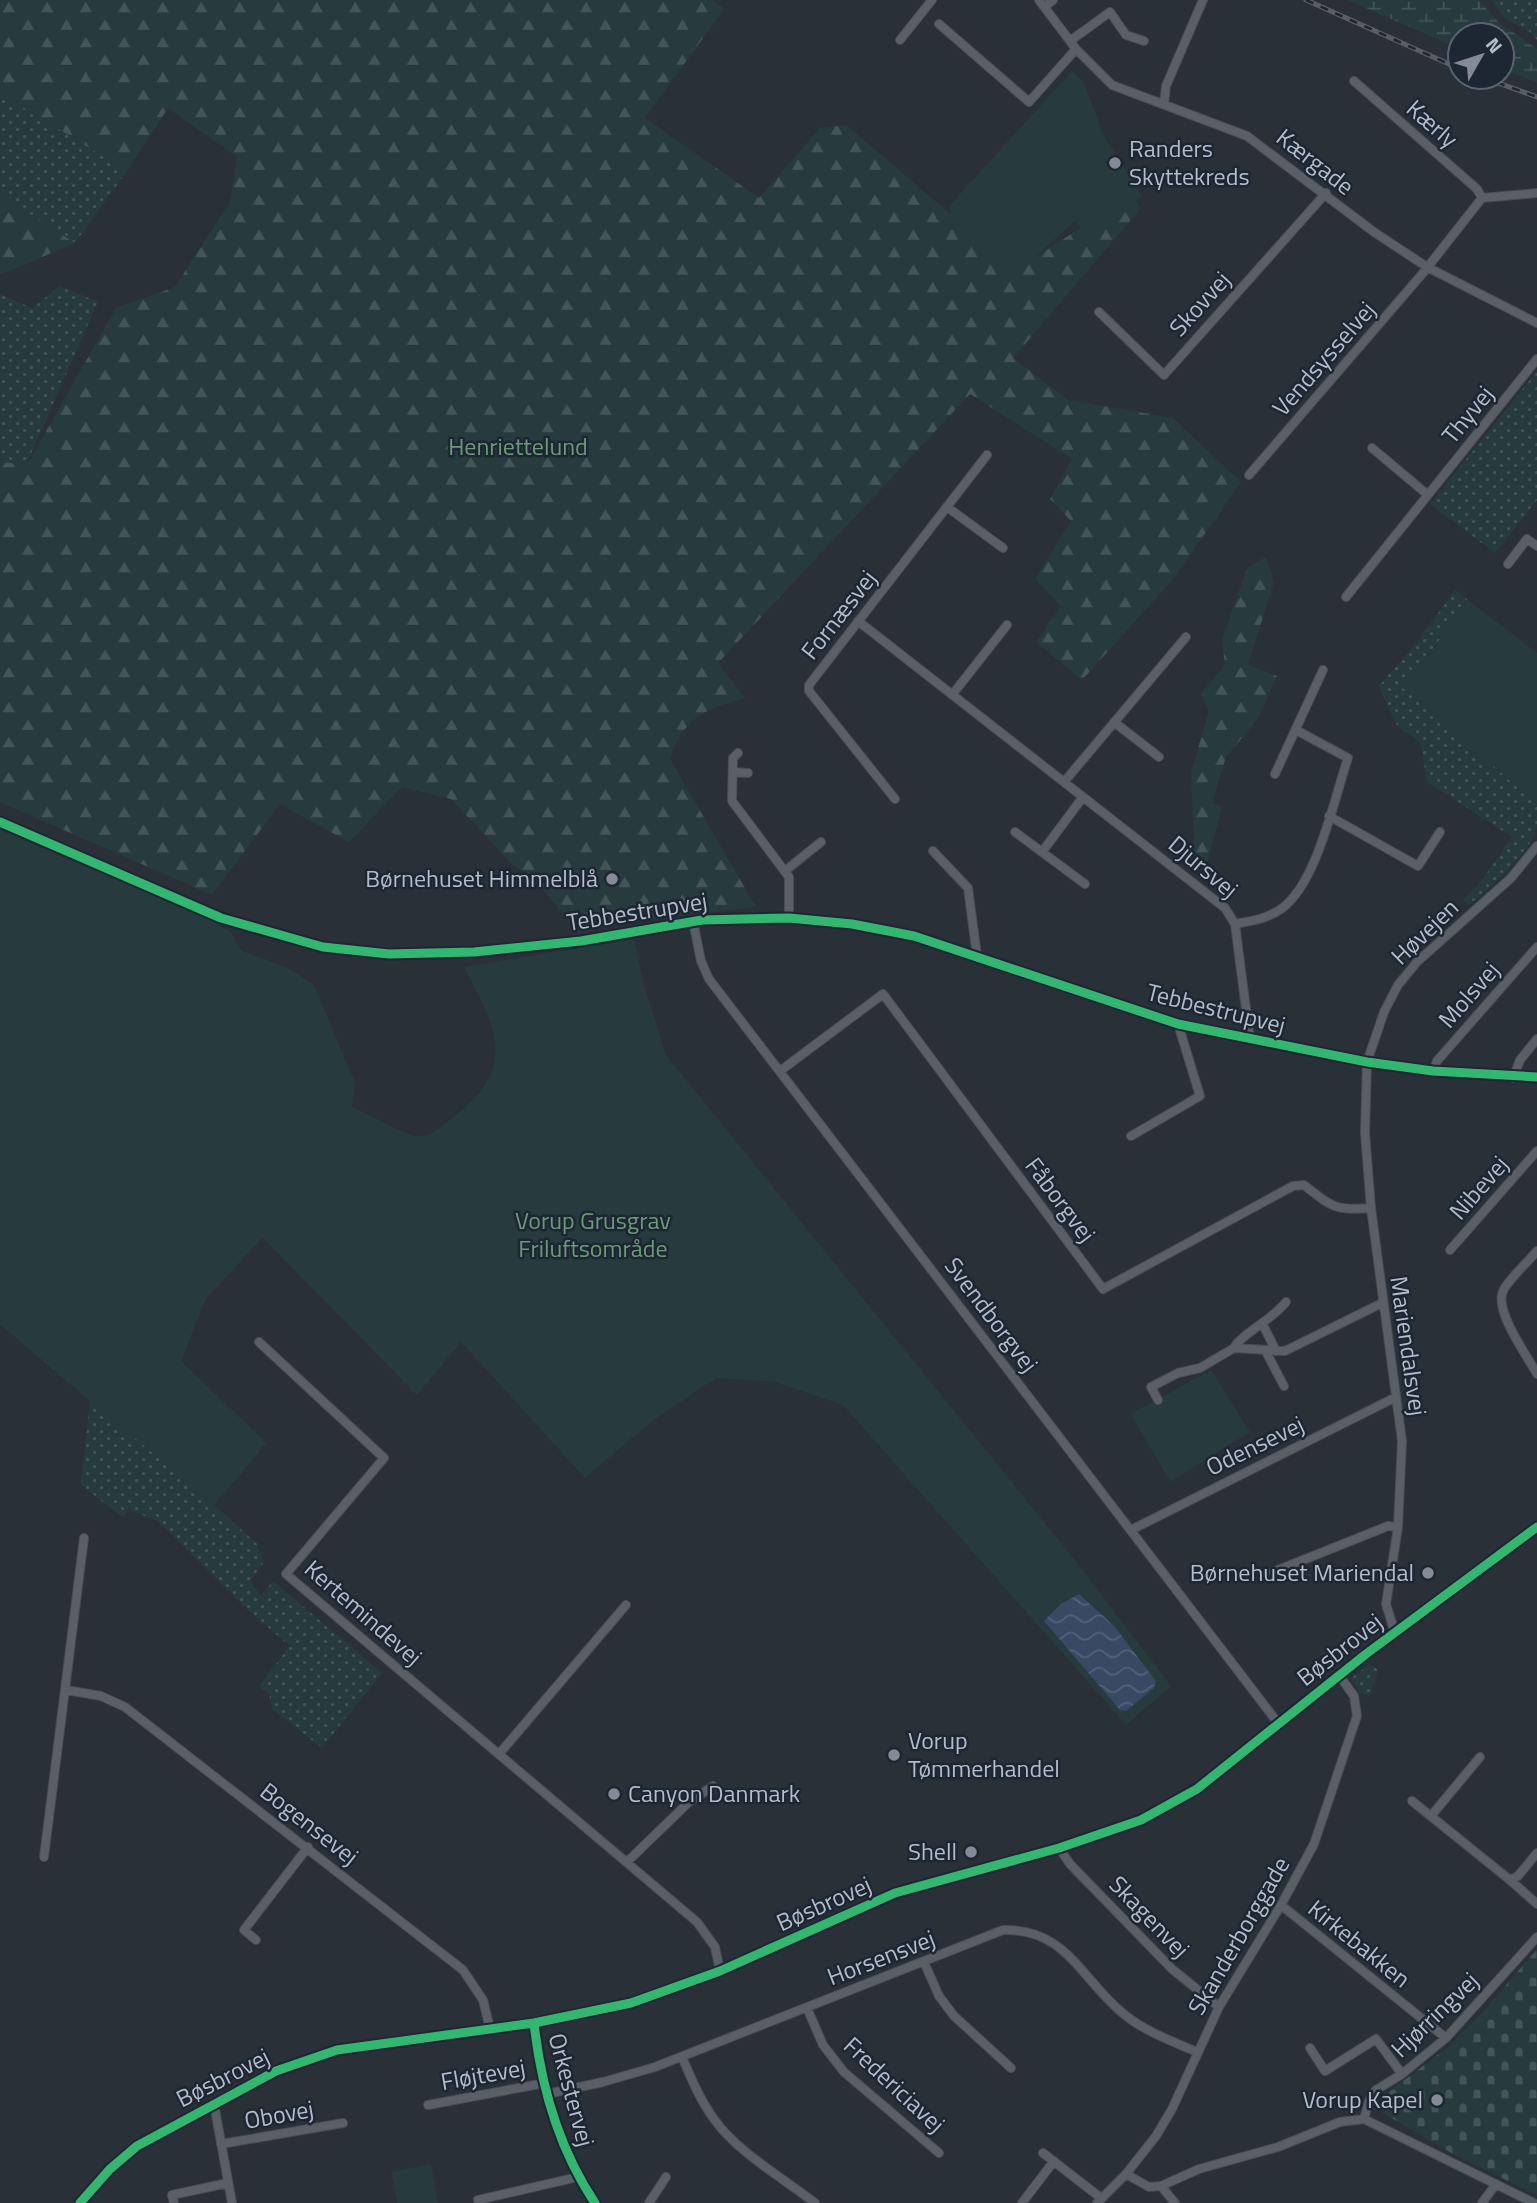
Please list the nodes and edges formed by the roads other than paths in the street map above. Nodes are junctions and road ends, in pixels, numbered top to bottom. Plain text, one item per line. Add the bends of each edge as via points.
1 (932, 0) edge
2 (1053, 0) edge
3 (1203, 0) edge
4 (1041, 3) edge
5 (939, 24) dead end
6 (900, 40) dead end
7 (1070, 41) junction
8 (1144, 41) dead end
9 (1076, 48) junction
10 (1354, 81) dead end
11 (1164, 104) junction
12 (1326, 193) junction
13 (1537, 193) edge
14 (1482, 198) junction
15 (1427, 267) junction
16 (1099, 312) dead end
17 (1537, 323) edge
18 (1537, 359) edge
19 (1372, 448) dead end
20 (987, 455) dead end
21 (1249, 475) dead end
22 (1428, 495) junction
23 (947, 507) junction
24 (1537, 546) edge
25 (1003, 548) dead end
26 (1508, 564) dead end
27 (1346, 597) dead end
28 (858, 621) junction
29 (1007, 625) dead end
30 (1186, 637) dead end
31 (1324, 670) dead end
32 (952, 695) junction
33 (1114, 722) junction
34 (1296, 730) junction
35 (738, 753) dead end
36 (1159, 757) dead end
37 (733, 772) junction
38 (748, 772) dead end
39 (1275, 774) dead end
40 (1064, 782) junction
41 (1083, 797) junction
42 (895, 799) dead end
43 (1329, 816) junction
44 (0, 822) edge
45 (1015, 832) dead end
46 (1440, 832) dead end
47 (821, 842) dead end
48 (1537, 846) edge
49 (933, 851) dead end
50 (1042, 852) junction
51 (785, 871) junction
52 (1084, 884) dead end
53 (789, 918) junction
54 (693, 921) junction
55 (1235, 924) junction
56 (1537, 947) edge
57 (977, 956) junction
58 (1178, 1024) junction
59 (1250, 1040) junction
60 (1537, 1040) edge
61 (1367, 1062) junction
62 (780, 1071) junction
63 (1433, 1071) junction
64 (1537, 1077) edge
65 (1513, 1078) junction
66 (1131, 1136) dead end
67 (1537, 1151) edge
68 (1371, 1208) junction
69 (1450, 1250) dead end
70 (1537, 1251) edge
71 (1286, 1302) dead end
72 (1382, 1303) junction
73 (1263, 1325) junction
74 (259, 1342) dead end
75 (1234, 1348) junction
76 (1265, 1350) junction
77 (1276, 1351) junction
78 (1537, 1374) edge
79 (1284, 1387) dead end
80 (1396, 1397) junction
81 (1158, 1400) dead end
82 (1398, 1527) junction
83 (1537, 1527) edge
84 (1130, 1530) junction
85 (85, 1538) dead end
86 (1273, 1572) dead end
87 (626, 1605) dead end
88 (1395, 1633) junction
89 (1339, 1675) junction
90 (66, 1690) junction
91 (1278, 1723) junction
92 (499, 1754) junction
93 (1480, 1756) dead end
94 (713, 1786) dead end
95 (1412, 1801) dead end
96 (1431, 1816) junction
97 (308, 1847) junction
98 (1059, 1848) junction
99 (1537, 1853) edge
100 (44, 1857) dead end
101 (627, 1862) junction
102 (1510, 1880) junction
103 (1537, 1904) edge
104 (1281, 1905) junction
105 (1537, 1937) edge
106 (256, 1940) dead end
107 (924, 1962) junction
108 (720, 1971) junction
109 (807, 2007) junction
110 (1219, 2007) junction
111 (534, 2023) junction
112 (490, 2029) junction
113 (1446, 2038) junction
114 (1310, 2048) dead end
115 (1197, 2052) junction
116 (682, 2057) junction
117 (1011, 2068) dead end
118 (1402, 2074) junction
119 (545, 2083) junction
120 (547, 2094) junction
121 (214, 2104) junction
122 (428, 2105) dead end
123 (1364, 2119) junction
124 (343, 2123) dead end
125 (221, 2144) junction
126 (939, 2152) dead end
127 (1043, 2152) dead end
128 (1054, 2161) junction
129 (1126, 2174) junction
130 (578, 2177) junction
131 (666, 2177) dead end
132 (228, 2183) junction
133 (1496, 2184) junction
134 (1161, 2186) junction
135 (478, 2200) dead end
136 (1099, 2201) edge
137 (80, 2203) edge
138 (174, 2203) edge
139 (232, 2203) edge
140 (595, 2203) edge
141 (649, 2203) edge
142 (814, 2203) edge
143 (1021, 2203) edge
144 (1175, 2203) edge
145 (1482, 2203) edge
146 (1534, 2203) edge

1 - 6 street
2 - 4 street, Kærgade
3 - 11 street via 1166,86
4 - 7 street, Kærgade
5 - 9 street via 1029,102
7 - 8 street via 1110,12 1126,34
7 - 9 street, Kærgade
9 - 11 street, Kærgade via 1112,85
10 - 14 street, Kærly
11 - 12 street, Kærgade via 1247,136
12 - 15 street, Kærgade
12 - 16 street, Skovvej via 1164,375
13 - 14 street
14 - 15 street, Vendsysselvej
15 - 17 street, Kærgade
15 - 21 street, Vendsysselvej
18 - 22 street, Thyvej
19 - 22 street
20 - 23 street, Fornæsvej
22 - 27 street, Thyvej
23 - 25 street
23 - 28 street, Fornæsvej
24 - 26 street via 1527,539
28 - 32 street, Djursvej
28 - 42 street, Fornæsvej via 809,691
29 - 32 street
30 - 33 street
31 - 34 street
32 - 40 street, Djursvej
33 - 36 street
33 - 40 street
34 - 39 street
34 - 43 street via 1348,758
35 - 37 street via 733,758
37 - 38 street
37 - 51 street via 732,801
40 - 41 street, Djursvej
41 - 50 street
41 - 55 street, Djursvej via 1219,901
43 - 46 street via 1418,866
43 - 55 street via 1296,895 1264,919
44 - 54 street, Tebbestrupvej via 221,918 323,947 389,954 474,952 581,941
45 - 50 street
47 - 51 street
48 - 61 street, Høvejen via 1511,878 1417,962 1398,985
49 - 57 street via 968,888
50 - 52 street
51 - 53 street
53 - 54 street, Tebbestrupvej
53 - 57 street, Tebbestrupvej via 892,931
54 - 62 street, Svendborgvej via 709,979
55 - 59 street, Djursvej
56 - 63 street, Molsvej
57 - 58 street, Tebbestrupvej
58 - 59 street, Tebbestrupvej
58 - 66 street via 1200,1096
59 - 61 street, Tebbestrupvej
60 - 65 street via 1520,1060
61 - 63 street, Tebbestrupvej
61 - 68 street, Mariendalsvej via 1365,1133
62 - 68 street, Fåborgvej via 883,994 1103,1289 1293,1186 1304,1185 1329,1206
62 - 84 street, Svendborgvej
63 - 65 street, Tebbestrupvej
64 - 65 street, Tebbestrupvej
67 - 69 street, Nibevej
68 - 72 street, Mariendalsvej
70 - 78 street via 1503,1290 1501,1304
71 - 73 street
72 - 77 street via 1285,1351
72 - 80 street, Mariendalsvej
73 - 75 street via 1238,1340
73 - 77 street
74 - 92 street, Kertemindevej via 384,1458 286,1574
75 - 76 street
75 - 81 street via 1200,1368 1151,1387
76 - 77 street
76 - 79 street
80 - 82 street, Mariendalsvej via 1402,1441
80 - 84 street, Odensevej
82 - 86 street via 1388,1526
82 - 88 street, Mariendalsvej via 1385,1604
83 - 88 street, Bøsbrovej
84 - 91 street, Svendborgvej
85 - 90 street
87 - 92 street
88 - 89 street, Bøsbrovej
89 - 91 street, Bøsbrovej
89 - 104 street, Skanderborggade via 1357,1703 1357,1716 1314,1844
90 - 97 street, Bogensevej via 101,1696 125,1707
90 - 100 street
91 - 98 street, Bøsbrovej via 1169,1807
92 - 101 street, Kertemindevej
93 - 96 street
94 - 101 street via 688,1803
95 - 96 street
96 - 102 street
97 - 106 street via 244,1930
97 - 112 street, Bogensevej via 463,1969 483,2000
98 - 108 street, Bøsbrovej via 895,1893
98 - 110 street, Skagenvej via 1154,1951
99 - 102 street
101 - 108 street, Kertemindevej via 697,1922 715,1947
102 - 103 street
104 - 110 street, Skanderborggade
104 - 113 street, Kirkebakken
105 - 113 street, Hjørringvej
107 - 109 street, Horsensvej
107 - 115 street, Horsensvej via 1003,1930 1026,1929 1048,1937 1062,1949 1131,2020
107 - 117 street via 939,1996 954,2015
108 - 111 street, Bøsbrovej via 631,2003
109 - 116 street, Horsensvej
109 - 126 street, Fredericiavej via 833,2060
110 - 115 street, Skanderborggade
111 - 112 street, Bøsbrovej
111 - 119 street, Orkestervej
112 - 121 street, Bøsbrovej via 337,2050 276,2071
113 - 118 street, Hjørringvej
114 - 118 street via 1325,2071 1376,2039
115 - 129 street, Skanderborggade via 1167,2118
116 - 120 street, Horsensvej
116 - 142 street via 716,2122
118 - 123 street, Hjørringvej via 1376,2090
119 - 120 street, Orkestervej
119 - 122 street, Fløjtevej
120 - 130 street, Orkestervej
121 - 125 street, Obovej
121 - 137 street, Bøsbrovej via 137,2146
123 - 133 street
123 - 134 street via 1340,2122
124 - 125 street, Obovej
125 - 132 street, Obovej
127 - 128 street, Skanderborggade
128 - 136 street, Skanderborggade
128 - 143 street
129 - 134 street via 1149,2187
129 - 136 street, Skanderborggade
130 - 135 street
130 - 140 street, Orkestervej
131 - 141 street
132 - 138 street via 172,2195
132 - 139 street, Obovej
133 - 145 street
133 - 146 street
134 - 144 street

